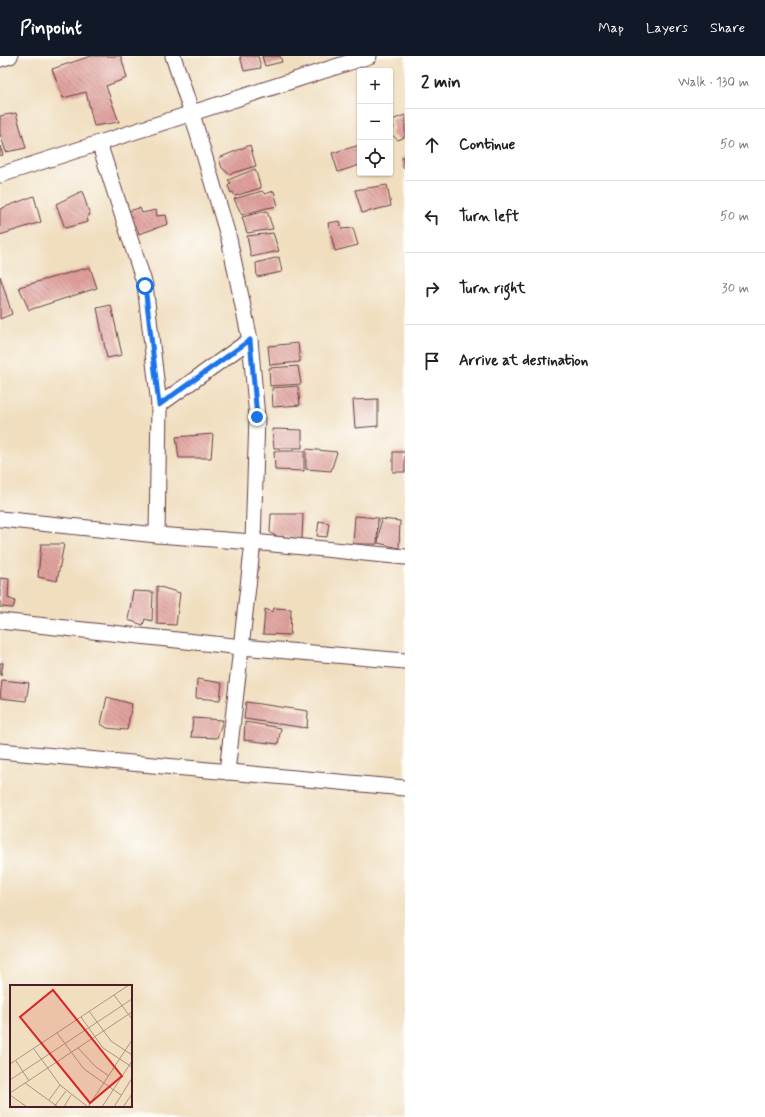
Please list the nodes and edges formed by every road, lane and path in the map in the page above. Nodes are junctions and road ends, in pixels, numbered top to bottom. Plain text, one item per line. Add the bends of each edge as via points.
1 (10, 56) edge
2 (173, 56) edge
3 (369, 56) edge
4 (0, 59) edge
5 (192, 114) junction
6 (99, 143) junction
7 (0, 175) edge
8 (250, 340) junction
9 (159, 405) junction
10 (0, 519) edge
11 (157, 535) junction
12 (253, 542) junction
13 (405, 557) edge
14 (0, 621) edge
15 (242, 647) junction
16 (405, 661) edge
17 (0, 751) edge
18 (227, 772) junction
19 (405, 788) edge

1 - 4 street
2 - 5 street
3 - 5 street
5 - 6 street
5 - 8 street via 230,239
6 - 7 street
6 - 9 street via 145,286
8 - 9 street
8 - 12 street via 257,417
9 - 11 street
10 - 11 street
11 - 12 street
12 - 13 street
12 - 15 street
14 - 15 street
15 - 16 street
15 - 18 street
17 - 18 street
18 - 19 street

